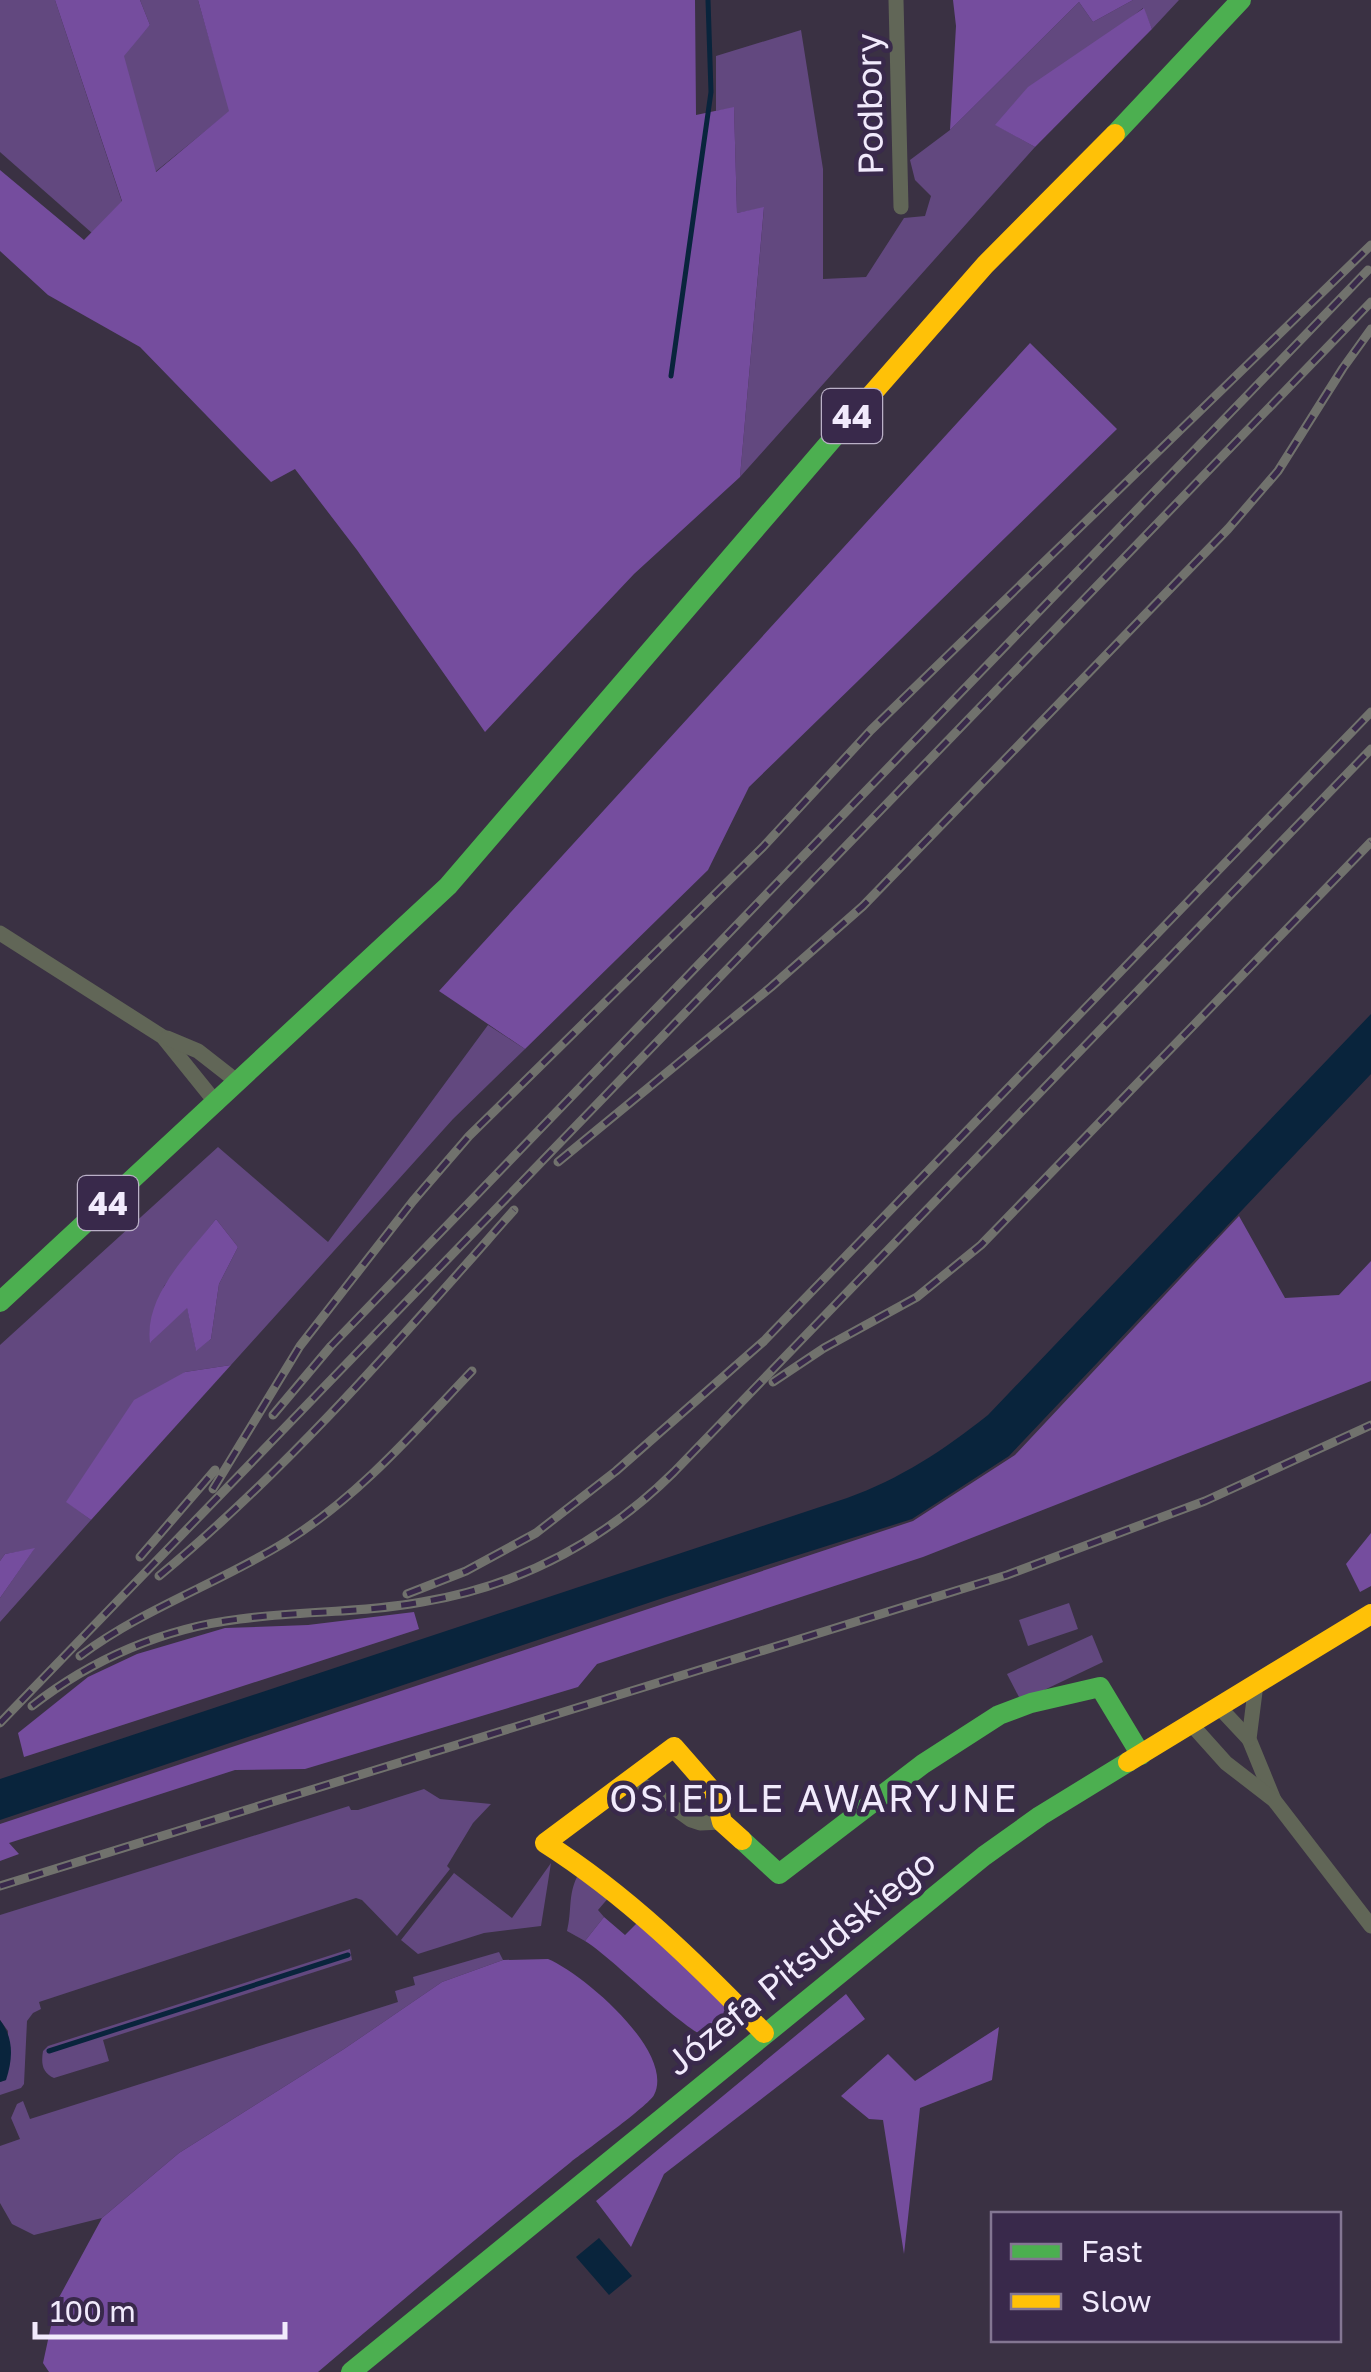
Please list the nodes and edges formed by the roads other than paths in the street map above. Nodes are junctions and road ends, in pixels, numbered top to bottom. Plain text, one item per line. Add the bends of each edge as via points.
1 (896, 0) edge
2 (1241, 0) edge
3 (901, 207) dead end
4 (0, 933) edge
5 (163, 1037) junction
6 (240, 1083) junction
7 (217, 1104) junction
8 (0, 1302) edge
9 (1371, 1614) edge
10 (1256, 1684) junction
11 (1219, 1707) junction
12 (1191, 1724) junction
13 (1249, 1738) junction
14 (1141, 1755) junction
15 (633, 1778) junction
16 (1274, 1800) junction
17 (722, 1822) junction
18 (1371, 1926) edge
19 (764, 2033) junction
20 (351, 2372) edge

1 - 3 street, Podbory
2 - 6 main road, 44 via 934,322 448,886
4 - 5 street
5 - 6 street via 198,1051
5 - 7 street
6 - 7 main road, 44
7 - 8 main road, 44
9 - 10 main road, Józefa Piłsudskiego
10 - 11 main road, Józefa Piłsudskiego
10 - 13 street
11 - 12 main road, Józefa Piłsudskiego
11 - 13 street
12 - 14 main road, Józefa Piłsudskiego
12 - 16 street via 1226,1763
13 - 16 street
14 - 17 main road via 1100,1687 999,1715 779,1874
14 - 19 main road, Józefa Piłsudskiego via 984,1856
15 - 17 street via 691,1820
15 - 17 main road via 674,1747 715,1794
15 - 19 main road via 545,1843 597,1876
16 - 18 street
19 - 20 main road, Józefa Piłsudskiego

